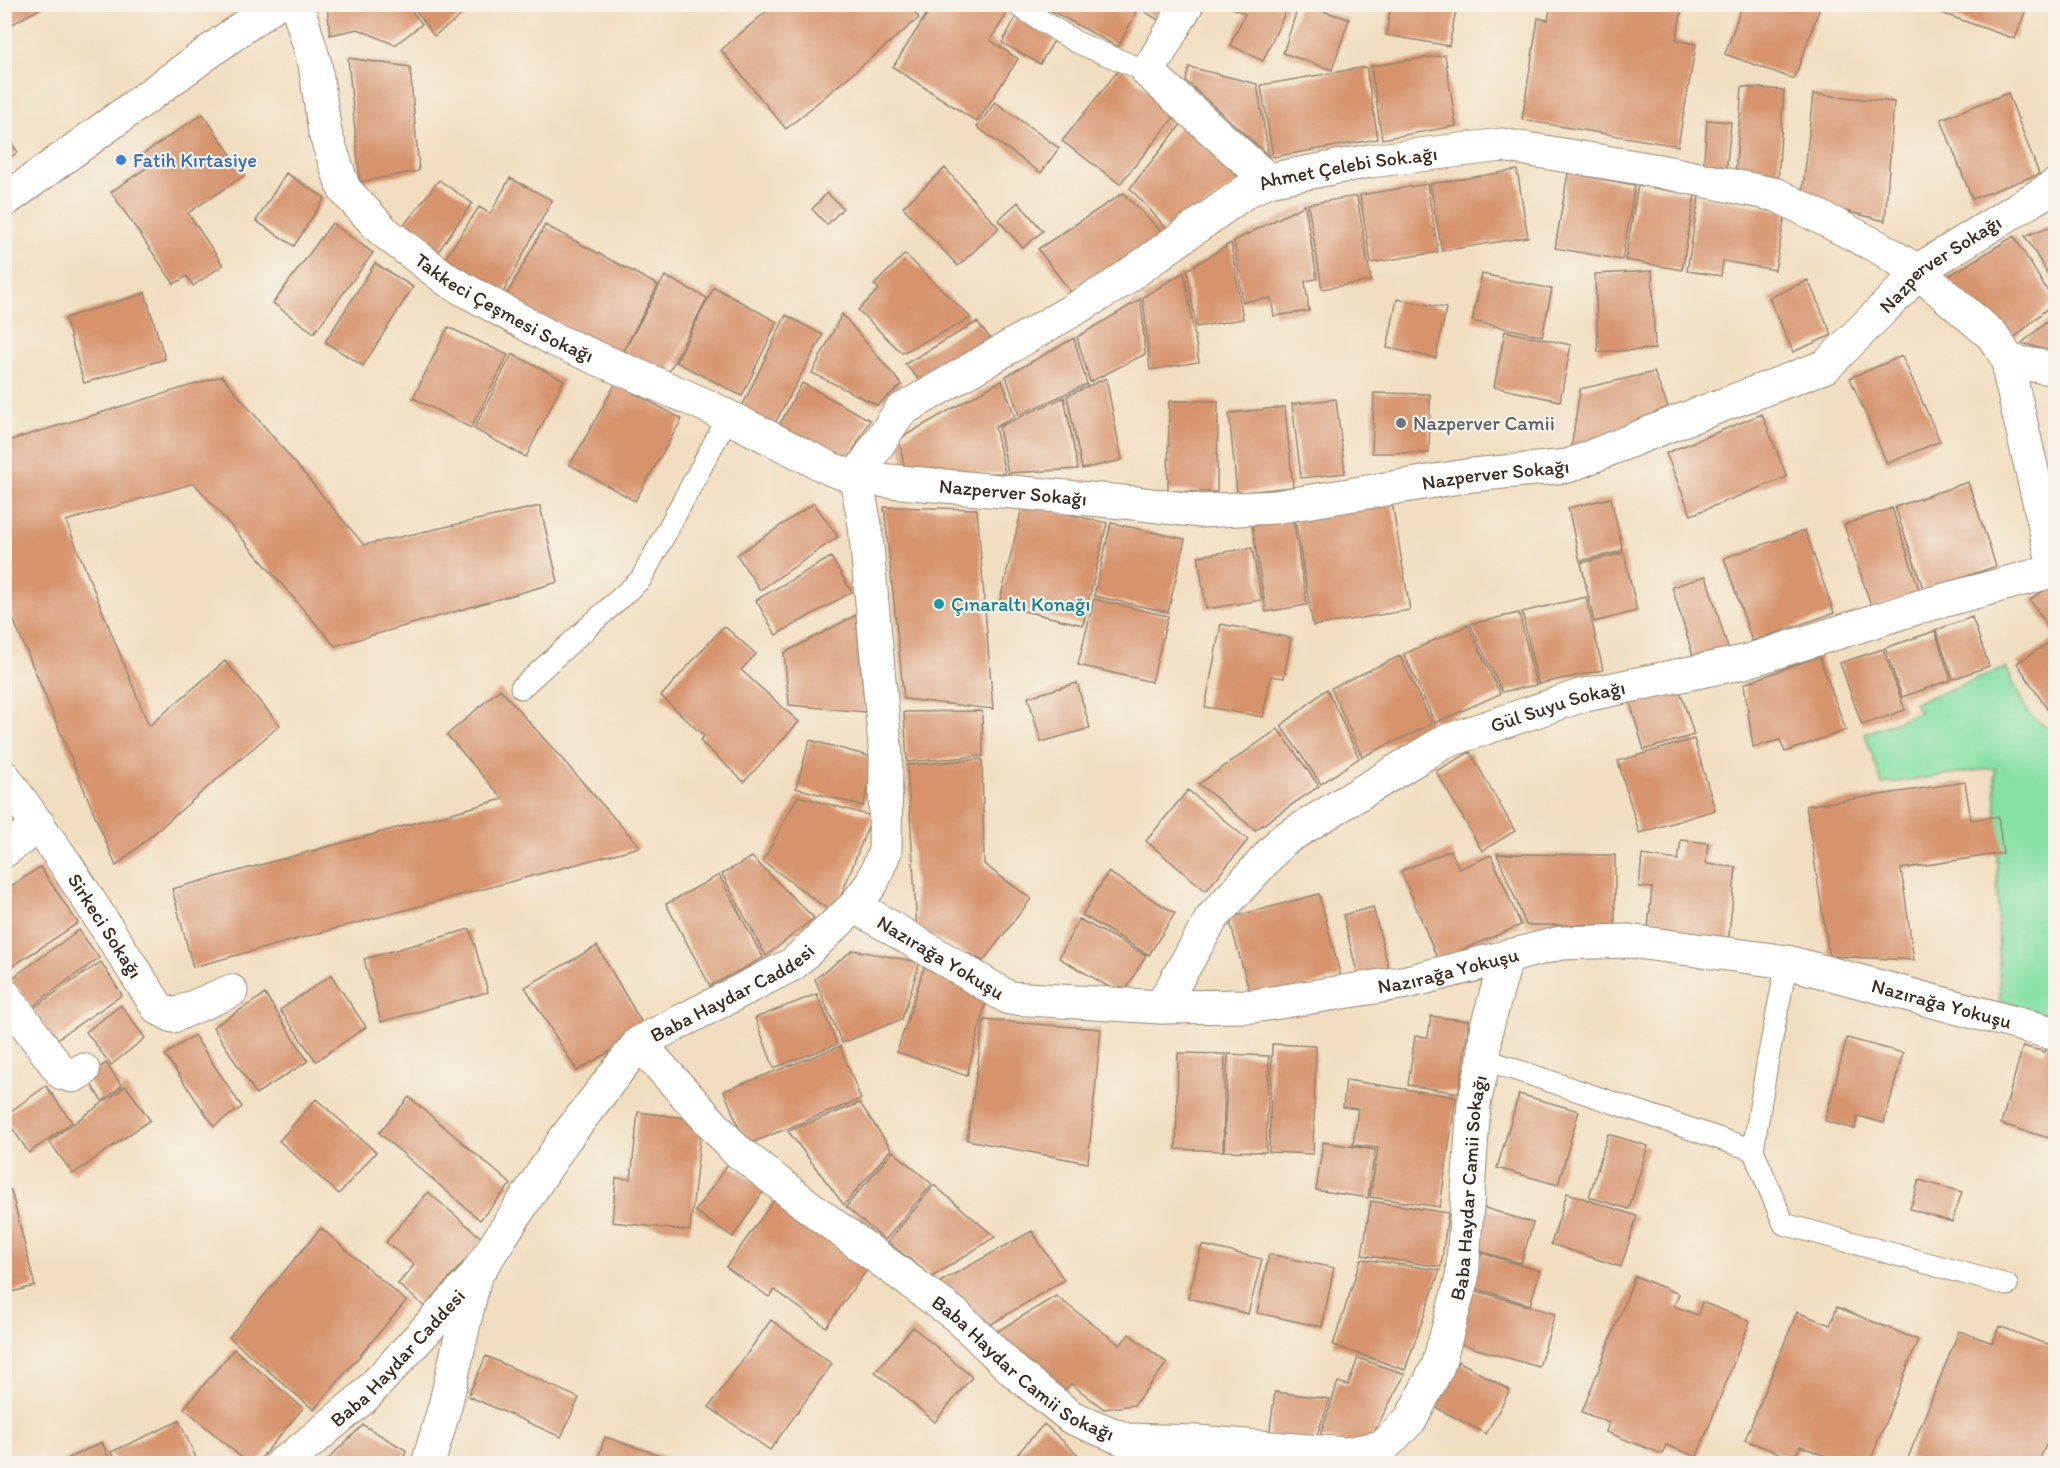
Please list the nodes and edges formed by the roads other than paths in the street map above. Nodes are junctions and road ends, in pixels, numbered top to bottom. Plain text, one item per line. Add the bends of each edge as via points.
1 (275, 4) edge
2 (297, 4) edge
3 (1015, 4) edge
4 (1187, 4) edge
5 (1148, 72) junction
6 (1268, 180) junction
7 (2055, 185) edge
8 (4, 201) edge
9 (1917, 271) junction
10 (2009, 361) junction
11 (2055, 369) edge
12 (728, 417) junction
13 (856, 478) junction
14 (2055, 570) edge
15 (521, 688) dead end
16 (4, 777) edge
17 (39, 825) junction
18 (4, 852) edge
19 (855, 906) junction
20 (1507, 956) junction
21 (1787, 962) junction
22 (231, 990) dead end
23 (4, 994) edge
24 (1161, 1007) junction
25 (2055, 1034) edge
26 (639, 1043) junction
27 (1484, 1059) junction
28 (83, 1070) dead end
29 (1753, 1150) junction
30 (474, 1278) junction
31 (2007, 1285) dead end
32 (281, 1464) edge
33 (428, 1464) edge

1 - 8 street
2 - 12 street, Takkeci Çeşmesi Sokağı via 315,64 325,133 344,189 383,231 449,281 555,340
3 - 5 lane via 1076,42
4 - 5 street
5 - 6 street
6 - 9 street, Ahmet Çelebi Sok.ağı via 1370,161 1502,146 1777,195
6 - 13 street, Ahmet Çelebi Sok.ağı via 1245,192 1114,286 900,411
7 - 9 street, Nazperver Sokağı
9 - 10 street, Ahmet Çelebi Sok.ağı via 1993,336
9 - 13 street, Nazperver Sokağı via 1826,366 1568,466 1472,475 1275,507 1201,511
10 - 11 street
10 - 14 street
12 - 13 street, Takkeci Çeşmesi Sokağı
12 - 15 lane via 641,579
13 - 19 street, Baba Haydar Caddesi via 865,525 886,757 885,851 872,883
14 - 24 street, Gül Suyu Sokağı via 1919,607 1744,662 1581,696 1444,742 1283,840 1212,918
16 - 17 street, Sirkeci Sokağı
17 - 18 street
17 - 22 street, Sirkeci Sokağı via 158,1008 172,1016
19 - 24 street, Nazırağa Yokuşu via 1009,998
19 - 26 street, Baba Haydar Caddesi via 793,964
20 - 21 street, Nazırağa Yokuşu via 1561,943 1629,941
20 - 24 street, Nazırağa Yokuşu via 1407,982 1253,1006
20 - 27 street, Baba Haydar Camii Sokağı via 1486,1030
21 - 25 street, Nazırağa Yokuşu
21 - 29 lane
23 - 28 street via 62,1073 73,1076
26 - 27 street, Baba Haydar Camii Sokağı via 735,1149 957,1317 1071,1418 1126,1440 1346,1454 1383,1447 1411,1419 1438,1366 1462,1278 1474,1104
26 - 30 street, Baba Haydar Caddesi via 564,1140
27 - 29 lane
29 - 31 lane via 1784,1224
30 - 32 street, Baba Haydar Caddesi via 364,1397
30 - 33 street

